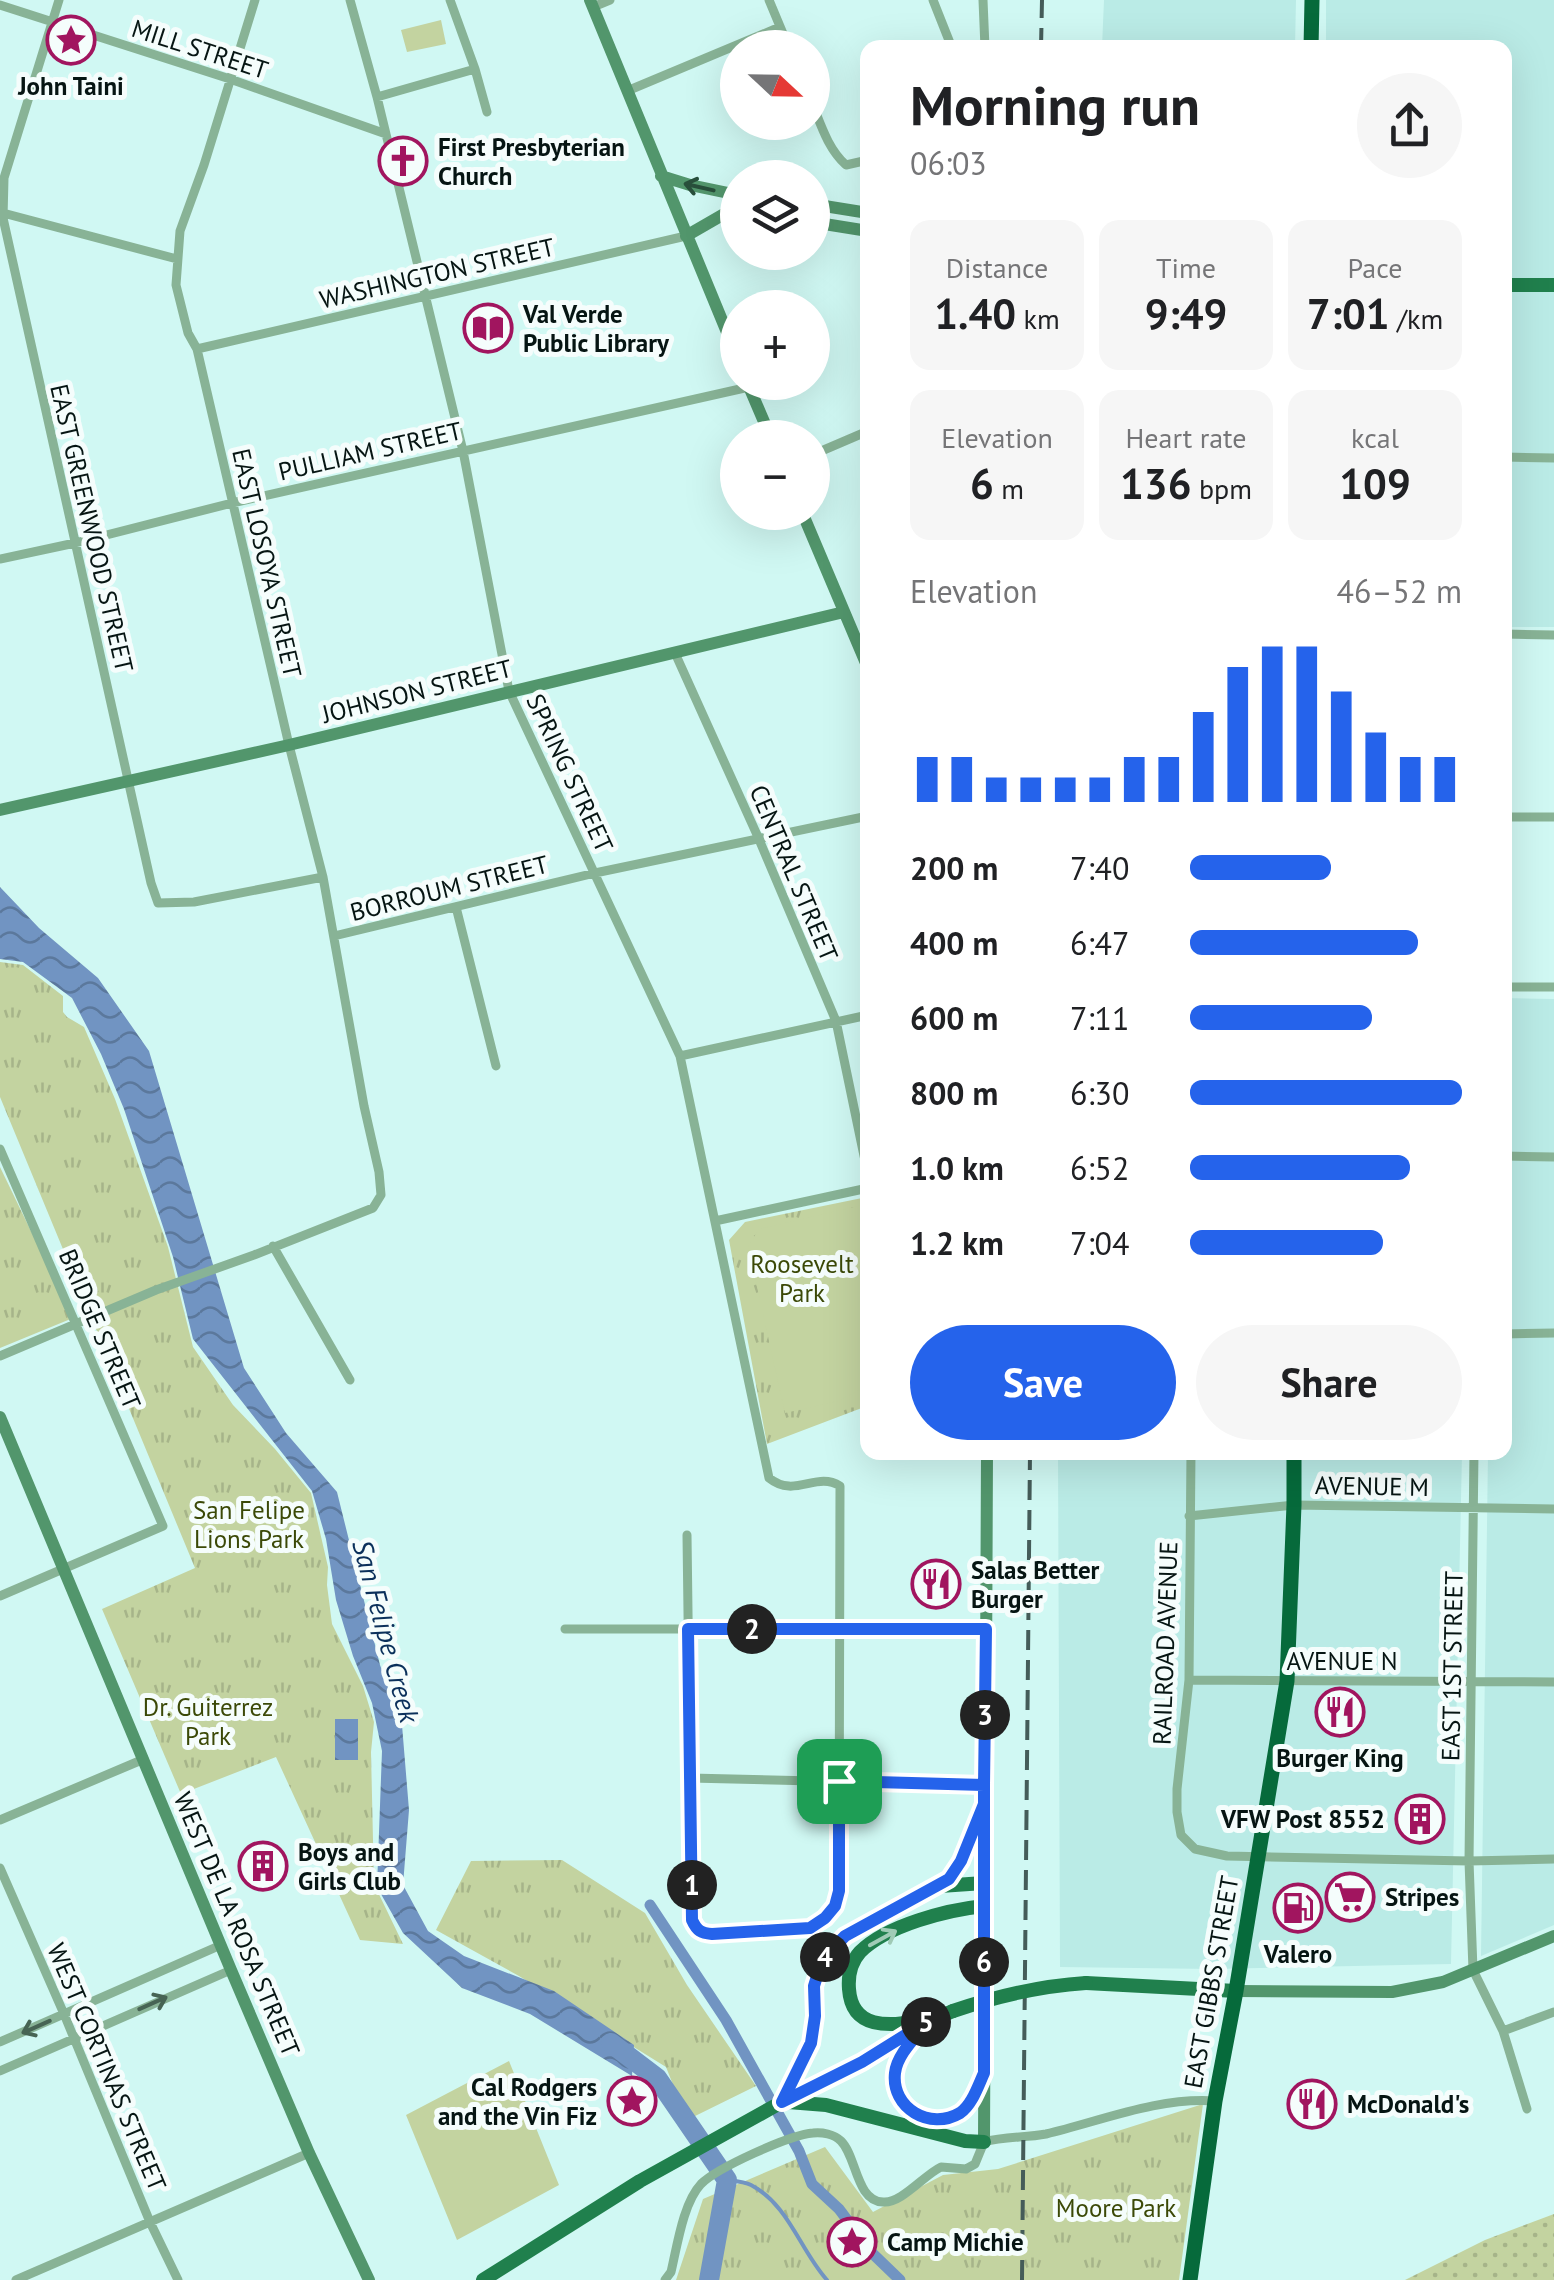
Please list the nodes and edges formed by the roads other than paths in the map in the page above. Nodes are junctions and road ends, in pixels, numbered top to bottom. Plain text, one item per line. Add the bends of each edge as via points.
1 (59, 0) edge
2 (255, 0) edge
3 (350, 0) edge
4 (450, 0) edge
5 (610, 0) edge
6 (769, 0) edge
7 (932, 0) edge
8 (983, 0) edge
9 (1312, 0) edge
10 (0, 4) edge
11 (592, 4) edge
12 (52, 22) junction
13 (780, 27) junction
14 (781, 30) edge
15 (949, 40) edge
16 (985, 40) edge
17 (1311, 40) edge
18 (475, 69) junction
19 (230, 80) junction
20 (627, 91) junction
21 (376, 97) junction
22 (487, 112) dead end
23 (386, 134) junction
24 (828, 140) edge
25 (860, 162) edge
26 (661, 176) junction
27 (720, 192) edge
28 (830, 207) edge
29 (860, 212) edge
30 (3, 213) junction
31 (720, 216) edge
32 (720, 224) edge
33 (830, 225) edge
34 (860, 229) edge
35 (686, 236) junction
36 (177, 259) junction
37 (1512, 284) edge
38 (1554, 285) edge
39 (425, 296) junction
40 (720, 316) edge
41 (197, 349) junction
42 (720, 391) edge
43 (860, 434) edge
44 (830, 447) edge
45 (463, 450) junction
46 (1512, 457) edge
47 (1554, 458) edge
48 (232, 502) junction
49 (810, 530) edge
50 (75, 542) junction
51 (0, 558) edge
52 (844, 612) junction
53 (1512, 634) edge
54 (1554, 635) edge
55 (860, 649) edge
56 (675, 652) junction
57 (509, 691) junction
58 (289, 745) junction
59 (128, 780) junction
60 (0, 810) edge
61 (1512, 817) edge
62 (1554, 817) edge
63 (860, 818) edge
64 (758, 837) junction
65 (595, 872) junction
66 (322, 878) junction
67 (456, 908) junction
68 (334, 936) junction
69 (1512, 987) edge
70 (1554, 987) edge
71 (860, 1016) edge
72 (836, 1020) junction
73 (680, 1056) junction
74 (496, 1066) dead end
75 (860, 1136) edge
76 (0, 1149) edge
77 (1512, 1156) edge
78 (1554, 1157) edge
79 (860, 1190) edge
80 (715, 1221) junction
81 (273, 1246) junction
82 (76, 1324) junction
83 (1554, 1333) edge
84 (1512, 1334) edge
85 (0, 1356) edge
86 (350, 1380) dead end
87 (0, 1416) edge
88 (987, 1460) edge
89 (1191, 1460) edge
90 (1294, 1460) edge
91 (1474, 1460) edge
92 (1294, 1505) junction
93 (1474, 1508) junction
94 (1554, 1509) edge
95 (1189, 1516) junction
96 (687, 1535) dead end
97 (63, 1569) junction
98 (0, 1596) edge
99 (840, 1628) junction
100 (565, 1629) dead end
101 (688, 1629) junction
102 (986, 1629) junction
103 (1189, 1680) junction
104 (1286, 1682) junction
105 (1472, 1682) junction
106 (1554, 1682) edge
107 (144, 1759) junction
108 (690, 1778) junction
109 (839, 1781) junction
110 (984, 1785) junction
111 (984, 1804) junction
112 (0, 1820) edge
113 (1258, 1855) junction
114 (1554, 1860) edge
115 (1469, 1861) junction
116 (0, 1868) edge
117 (984, 1883) junction
118 (940, 1886) junction
119 (984, 1906) junction
120 (1554, 1936) edge
121 (221, 1945) junction
122 (230, 1970) junction
123 (1473, 1970) junction
124 (1236, 1991) junction
125 (1554, 2012) edge
126 (64, 2014) junction
127 (928, 2021) junction
128 (1503, 2031) junction
129 (74, 2039) junction
130 (0, 2042) edge
131 (0, 2071) edge
132 (984, 2073) junction
133 (1215, 2101) junction
134 (782, 2102) junction
135 (1527, 2109) dead end
136 (984, 2142) junction
137 (309, 2153) junction
138 (150, 2222) junction
139 (16, 2280) edge
140 (178, 2280) edge
141 (369, 2280) edge
142 (483, 2280) edge
143 (665, 2280) edge
144 (1190, 2280) edge

1 - 12 street, EAST GREENWOOD STREET
2 - 19 street, EAST LOSOYA STREET
3 - 21 street, SPRING STREET
4 - 18 street
5 - 11 street
6 - 13 street
7 - 15 street
8 - 16 street
9 - 17 highway
10 - 12 street, MILL STREET
11 - 20 main road
12 - 19 street, MILL STREET
12 - 30 street, EAST GREENWOOD STREET via 4,178
13 - 14 street
13 - 20 street
18 - 21 street
18 - 22 street
19 - 23 street, MILL STREET
19 - 36 street, EAST LOSOYA STREET via 180,231
20 - 26 main road
21 - 23 street, SPRING STREET
23 - 39 street, SPRING STREET
24 - 25 street via 846,165
27 -> 26 main road
26 - 35 main road
28 - 29 main road
30 - 36 street
30 - 50 street, EAST GREENWOOD STREET
31 - 35 main road
32 - 35 main road
33 - 34 main road
35 - 39 street, WASHINGTON STREET
35 - 40 main road
36 - 41 street, EAST LOSOYA STREET via 176,285
37 - 38 main road
39 - 41 street, WASHINGTON STREET
39 - 45 street, SPRING STREET
41 - 48 street, EAST LOSOYA STREET
42 - 45 street, PULLIAM STREET
43 - 44 street
45 - 48 street, PULLIAM STREET
45 - 57 street, SPRING STREET
46 - 47 street
48 - 50 street, PULLIAM STREET
48 - 58 street, EAST LOSOYA STREET
49 - 52 main road
50 - 51 street, PULLIAM STREET
50 - 59 street, EAST GREENWOOD STREET
52 - 55 main road
52 - 56 main road, JOHNSON STREET
53 - 54 street
56 - 57 main road, JOHNSON STREET
56 - 64 street, CENTRAL STREET
57 - 58 main road, JOHNSON STREET
57 - 65 street, SPRING STREET
58 - 59 main road, JOHNSON STREET
58 - 66 street, EAST LOSOYA STREET
59 - 60 main road, JOHNSON STREET
59 - 66 street, EAST GREENWOOD STREET via 158,903
61 - 62 street
63 - 64 street, BORROUM STREET
64 - 65 street, BORROUM STREET
64 - 72 street, CENTRAL STREET
65 - 67 street, BORROUM STREET
65 - 73 street, SPRING STREET
66 - 68 street, EAST LOSOYA STREET
67 - 68 street, BORROUM STREET
67 - 74 street
68 - 81 street, EAST LOSOYA STREET via 380,1195 373,1208
69 - 70 street
71 - 72 street
72 - 73 street
72 - 75 street, CENTRAL STREET
73 - 80 street, SPRING STREET
76 - 82 street, BRIDGE STREET
77 - 78 street
79 - 80 street
80 - 99 street, SPRING STREET via 769,1478 786,1487 826,1480 840,1486
81 - 82 street, EAST LOSOYA STREET
81 - 86 street
82 - 85 street, EAST LOSOYA STREET
82 - 97 street, BRIDGE STREET via 163,1526
83 - 84 street
87 - 97 main road, WEST DE LA ROSA STREET
88 - 102 main road
89 - 95 street, RAILROAD AVENUE
90 - 92 highway, EAST GIBBS STREET
91 - 93 street, EAST 1ST STREET
92 - 93 street, AVENUE M
92 - 95 street, AVENUE M
92 - 104 highway, EAST GIBBS STREET
93 - 94 street, AVENUE M
93 - 105 street, EAST 1ST STREET
95 - 103 street, RAILROAD AVENUE
96 - 101 street
97 - 98 street
97 - 107 main road, WEST DE LA ROSA STREET
99 - 101 street
99 - 102 street
99 - 109 street
100 - 101 street
101 - 108 street
102 - 110 main road
103 - 104 street, AVENUE N
103 - 113 street, RAILROAD AVENUE via 1178,1788 1181,1835 1194,1849
104 - 105 street, AVENUE N
104 - 113 highway, EAST GIBBS STREET
105 - 106 street, AVENUE N
105 - 115 street, EAST 1ST STREET
107 - 112 street
107 - 121 main road, WEST DE LA ROSA STREET
108 - 109 street
108 - 109 street via 692,1920 712,1934 810,1928 835,1906
109 - 110 street
110 - 111 main road
111 - 117 main road
111 - 118 main road via 961,1861
113 - 115 street
113 - 124 highway, EAST GIBBS STREET
114 - 115 street
115 - 123 street, EAST 1ST STREET
116 - 126 street, WEST CORTINAS STREET
117 - 118 main road
117 - 119 main road
118 - 134 main road via 845,1936 822,1960 811,2043
127 -> 119 main road via 886,2025 854,2010 852,1965 876,1941 920,1919
119 - 132 main road
120 - 123 main road
121 - 122 main road, WEST DE LA ROSA STREET
121 - 126 street
129 -> 122 street
122 - 137 main road, WEST DE LA ROSA STREET
123 - 124 main road via 1392,1992
123 - 128 street, EAST 1ST STREET
124 - 127 main road, bridge via 1052,1985 1002,1994
124 - 133 highway, EAST GIBBS STREET
125 - 128 street
126 - 129 street, WEST CORTINAS STREET
126 -> 130 street
127 - 132 main road via 895,2073 904,2107 934,2120 962,2112
127 - 134 main road
128 - 135 street, EAST 1ST STREET
129 - 131 street
129 - 138 street, WEST CORTINAS STREET
132 - 136 main road
133 - 136 street via 1186,2099
133 - 144 highway, EAST GIBBS STREET
134 - 136 main road via 826,2105
134 - 142 main road
136 - 143 street via 975,2164 941,2166 888,2202 866,2193 842,2142 826,2133 803,2134 750,2156 702,2183 690,2200
137 - 138 street
137 - 141 main road, WEST DE LA ROSA STREET
138 - 139 street
138 - 140 street, WEST CORTINAS STREET

